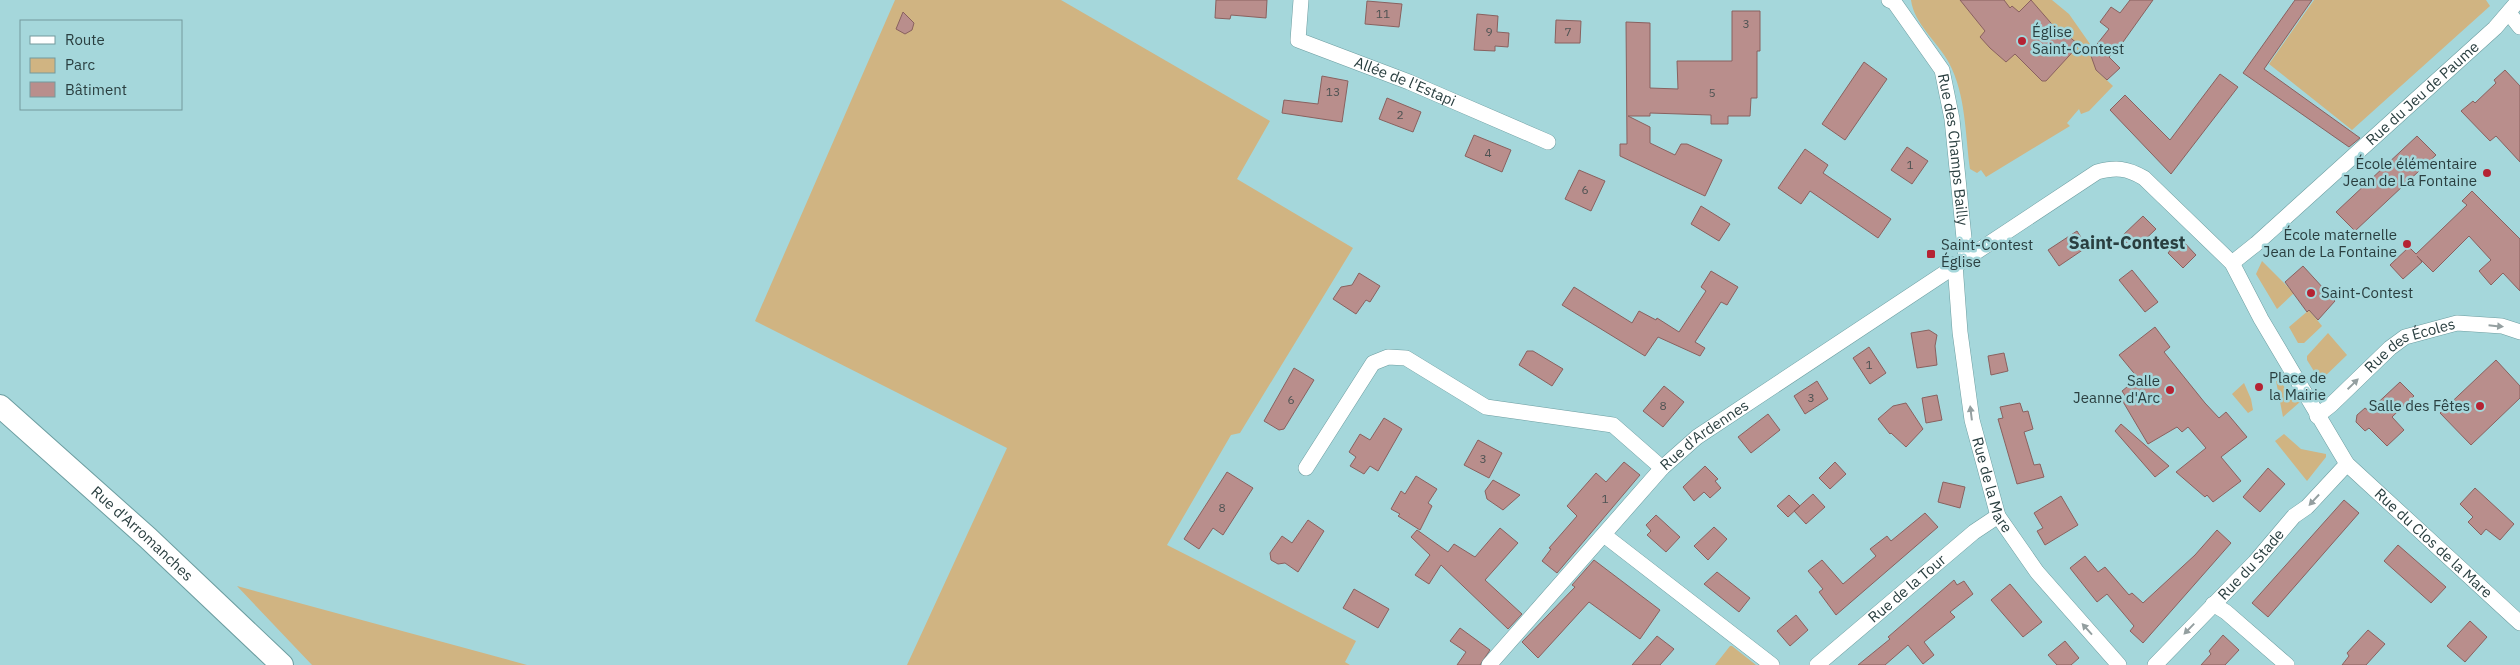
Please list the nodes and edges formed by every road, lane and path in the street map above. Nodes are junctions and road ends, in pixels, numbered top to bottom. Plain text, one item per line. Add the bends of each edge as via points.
1 (1301, 0) edge
2 (2518, 0) edge
3 (1892, 1) edge
4 (2509, 13) junction
5 (2520, 27) edge
6 (1548, 142) dead end
7 (1960, 261) junction
8 (2232, 263) junction
9 (2520, 332) edge
10 (0, 406) edge
11 (2317, 416) junction
12 (2347, 464) junction
13 (1306, 468) dead end
14 (1662, 468) junction
15 (1998, 516) junction
16 (1604, 534) junction
17 (2213, 604) junction
18 (2520, 623) edge
19 (282, 665) edge
20 (1489, 665) edge
21 (1772, 665) edge
22 (1817, 665) edge
23 (2120, 665) edge
24 (2155, 665) edge
25 (2287, 665) edge

1 - 6 street, Allée de l'Estapi via 1298,40 1408,82
2 - 4 street, Rue du Jeu de Paume
3 - 7 street, Rue des Champs Bailly via 1942,70 1952,119
4 - 5 street
4 - 8 street, Rue du Jeu de Paume
7 - 8 street, Rue d'Ardennes via 2097,172 2117,167 2144,178
7 - 14 street, Rue d'Ardennes via 1697,436
15 -> 7 street, Rue de la Mare via 1972,420 1960,332
8 - 11 street
11 -> 9 street, Rue des Écoles via 2405,337 2457,323 2502,326
10 - 19 main road, Rue d'Arromanches via 148,538
11 - 12 street
12 -> 17 street, Rue du Stade
12 - 18 street, Rue du Clos de la Mare
13 - 14 street via 1372,363 1388,357 1406,358 1486,407 1613,425
14 - 16 street, Rue d'Ardennes
15 - 22 street, Rue de la Tour via 1974,532
23 -> 15 street, Rue de la Mare via 2037,572
16 - 20 street, Rue d'Ardennes
16 - 21 street
17 -> 24 street, Rue du Stade
17 - 25 street

